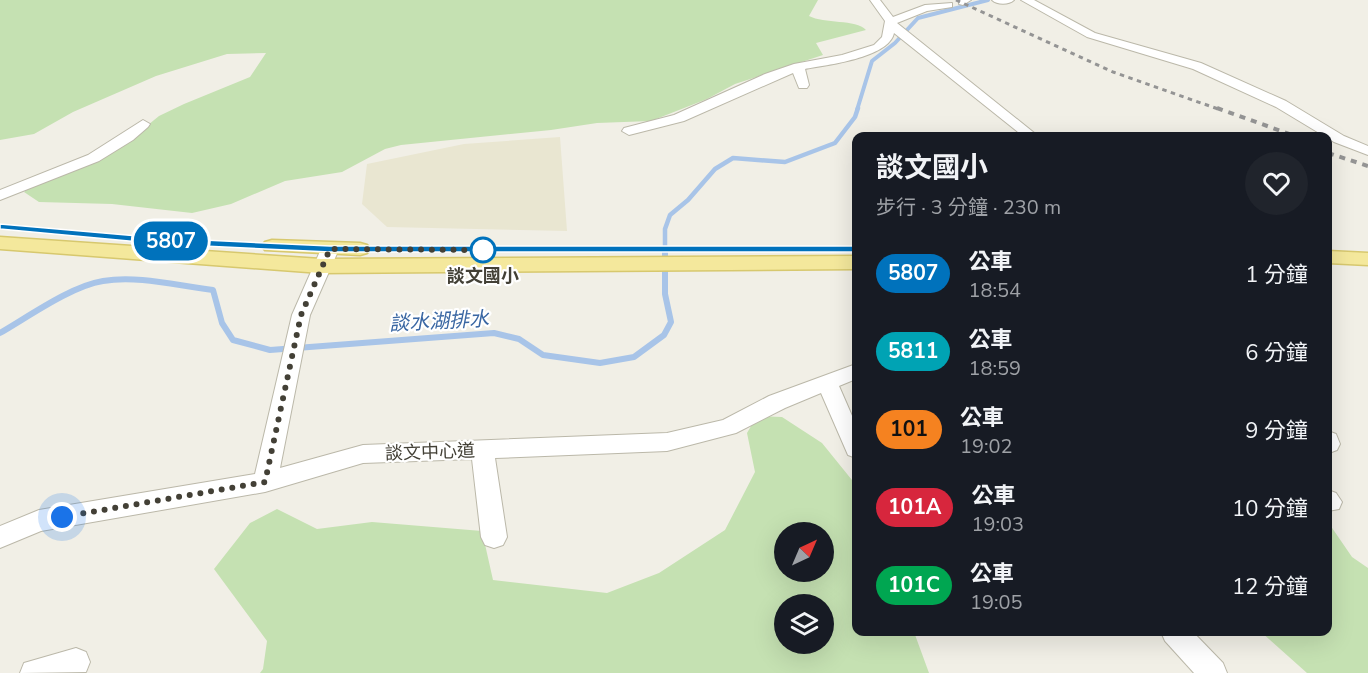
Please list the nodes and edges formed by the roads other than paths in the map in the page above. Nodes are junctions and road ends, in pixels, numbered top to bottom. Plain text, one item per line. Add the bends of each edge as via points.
1 (875, 0) edge
2 (1026, 0) edge
3 (948, 5) dead end
4 (894, 26) junction
5 (798, 68) junction
6 (802, 85) dead end
7 (143, 124) dead end
8 (629, 130) dead end
9 (1026, 132) edge
10 (1327, 132) edge
11 (1332, 135) edge
12 (1368, 151) edge
13 (0, 195) edge
14 (0, 227) edge
15 (0, 243) edge
16 (1332, 243) edge
17 (1368, 245) edge
18 (852, 249) edge
19 (728, 256) junction
20 (325, 257) junction
21 (1332, 257) edge
22 (1368, 260) edge
23 (852, 263) edge
24 (852, 373) edge
25 (828, 384) junction
26 (852, 440) edge
27 (482, 450) junction
28 (265, 482) junction
29 (0, 537) edge
30 (494, 537) dead end
31 (1179, 636) edge
32 (76, 662) dead end
33 (34, 673) edge
34 (1213, 673) edge

1 - 4 street
2 - 10 street via 1091,35 1197,66 1281,105
3 - 4 street via 925,8
4 - 5 street via 878,47
4 - 9 street
5 - 6 street
5 - 8 street via 679,118
7 - 13 street via 126,141 98,156
11 - 12 street
14 - 20 main road
15 - 20 main road
16 - 17 main road
18 - 19 main road
19 - 20 main road
19 - 23 main road
20 - 28 street via 301,315
21 - 22 main road
24 - 25 street, 談文中心道
25 - 26 street
25 - 27 street, 談文中心道 via 777,402 728,426 667,442
27 - 28 street, 談文中心道 via 363,454
27 - 30 street
28 - 29 street, 談文中心道 via 39,521
31 - 34 street
32 - 33 street

